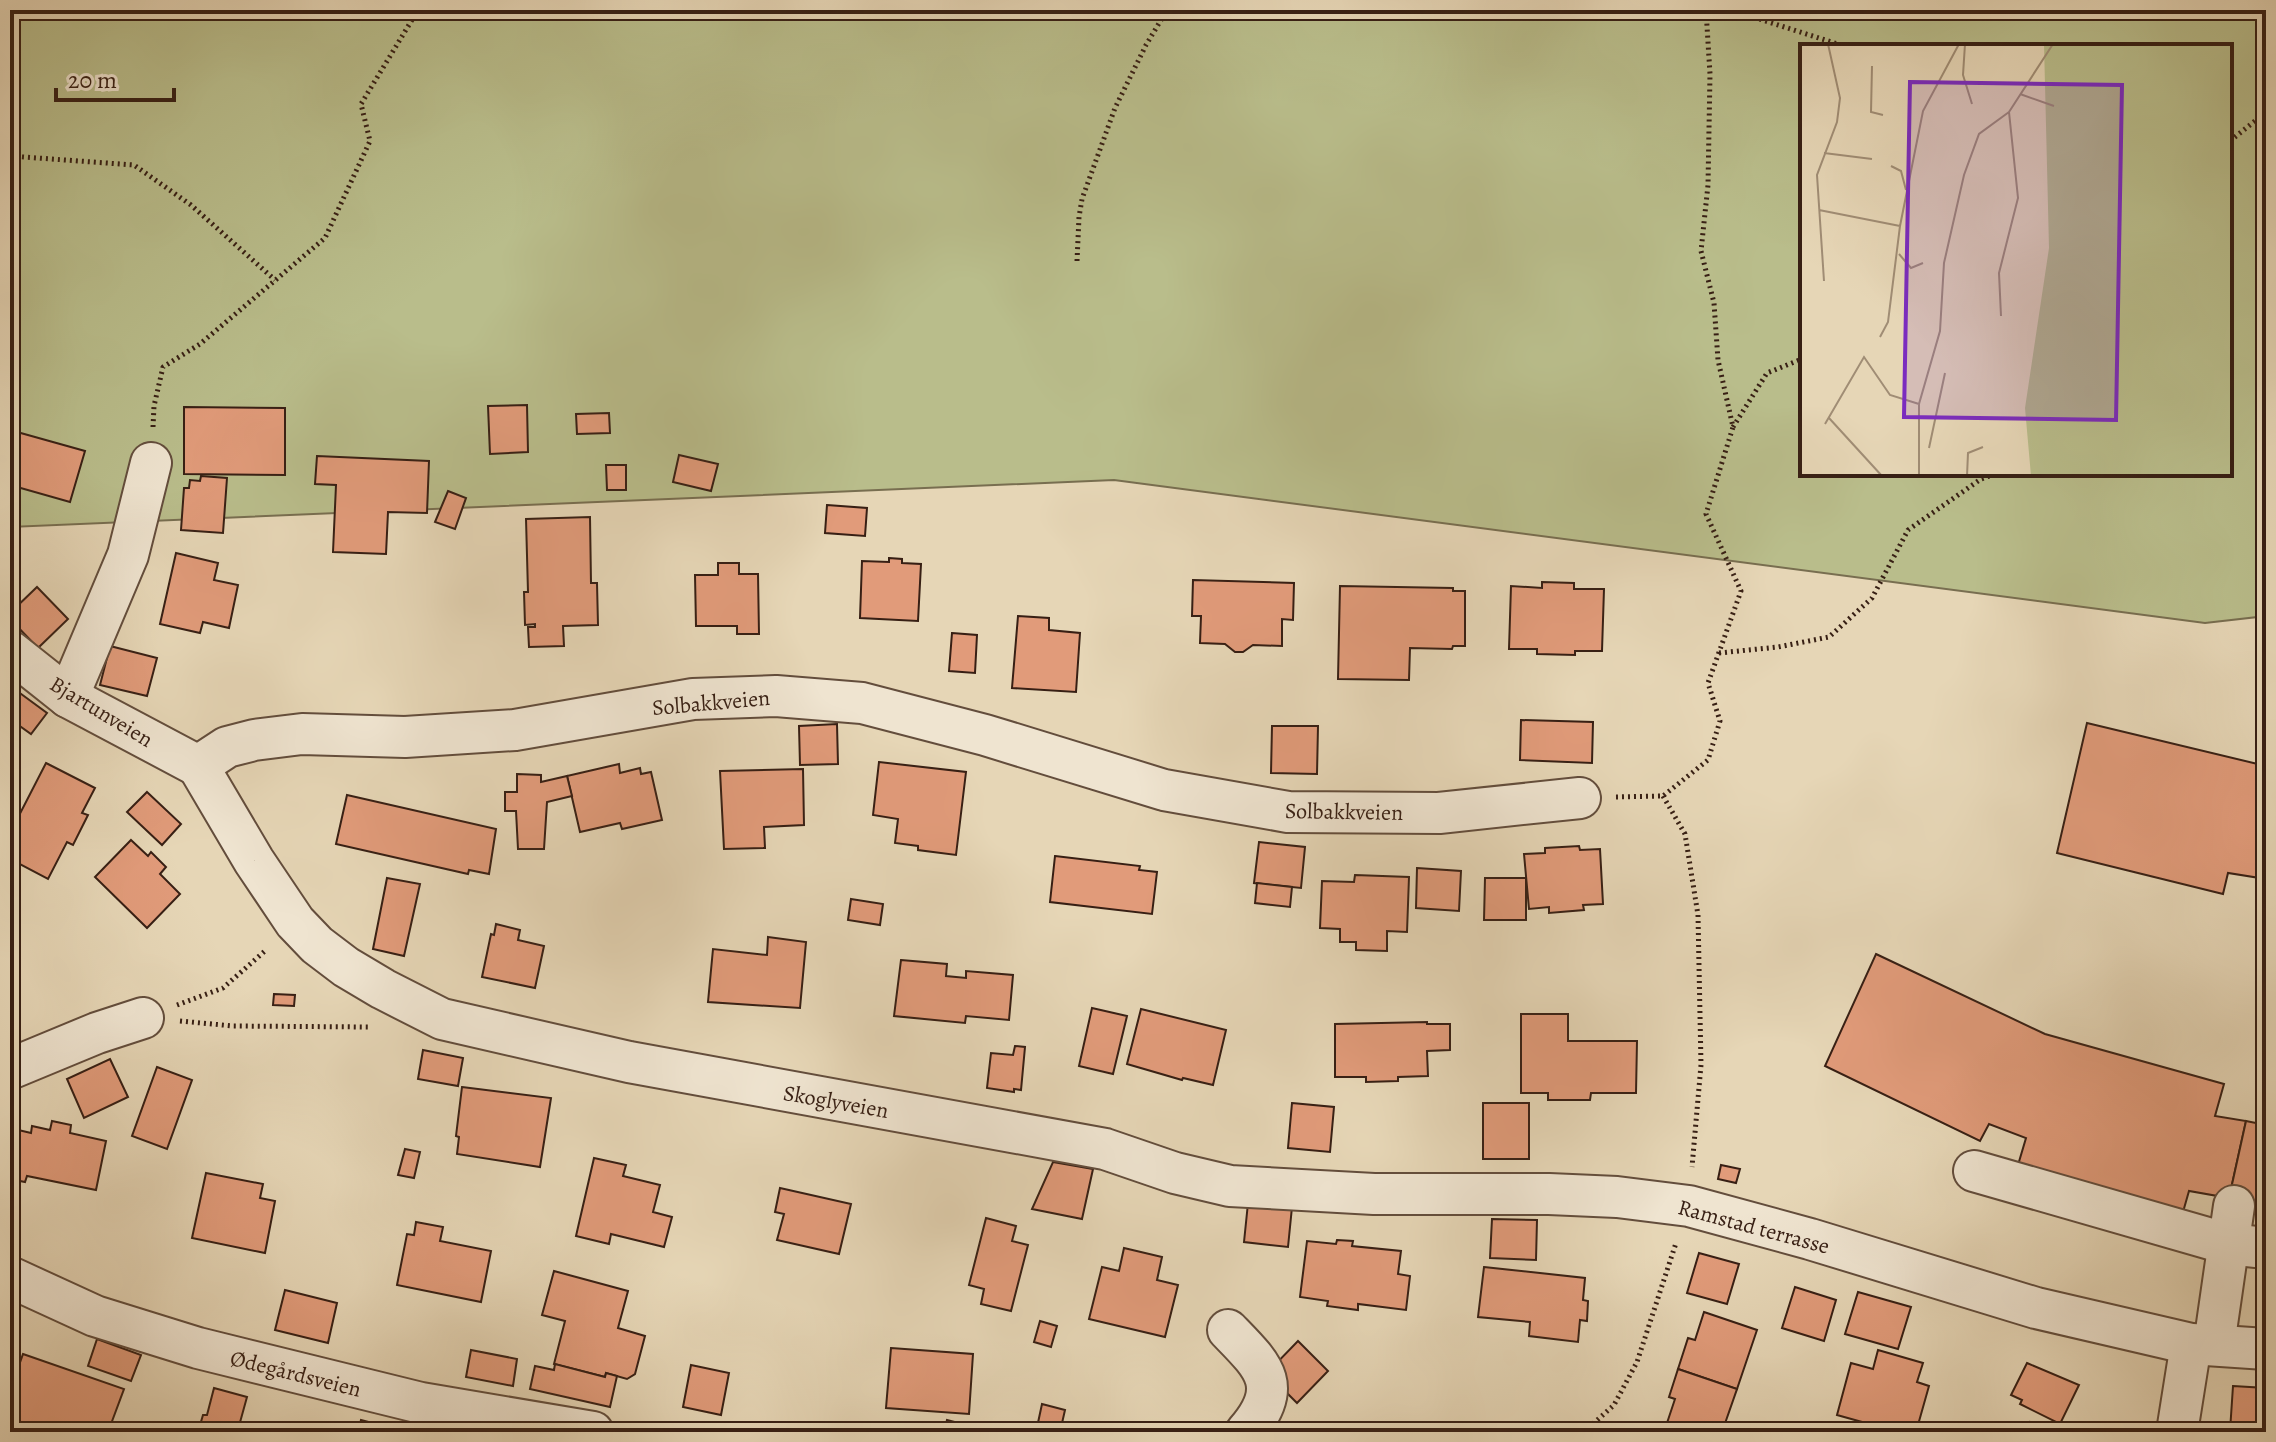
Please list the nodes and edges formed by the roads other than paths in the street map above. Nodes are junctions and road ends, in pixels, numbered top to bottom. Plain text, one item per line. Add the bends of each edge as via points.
1 (151, 463) road end
2 (10, 651) edge
3 (68, 697) junction
4 (198, 766) junction
5 (1580, 798) dead end
6 (143, 1018) road end
7 (10, 1069) edge
8 (1974, 1171) dead end
9 (1230, 1186) joint
10 (2243, 1233) edge
11 (10, 1277) edge
12 (1228, 1330) dead end
13 (2202, 1344) junction
14 (2266, 1349) edge
15 (593, 1432) edge
16 (1246, 1432) edge
17 (2177, 1432) edge

1 - 3 street via 128,555
2 - 3 street, Bjartunveien
3 - 4 street, Bjartunveien
4 - 5 street, Solbakkveien via 227,747 290,735 405,737 515,730 693,699 776,696 862,703 1164,790 1288,812 1439,813
4 - 9 street, Skoglyveien via 254,861 317,945 383,989 442,1019 629,1062 1105,1149
6 - 7 street
8 - 10 street
9 - 13 street, Ramstad terrasse via 1374,1194 1549,1194 1689,1206 2036,1308
10 - 13 street
11 - 15 street, Ødegårdsveien via 95,1316 198,1348 421,1403
12 - 16 street via 1262,1365 1268,1389 1263,1412
13 - 14 street, Ramstad terrasse
13 - 17 street

